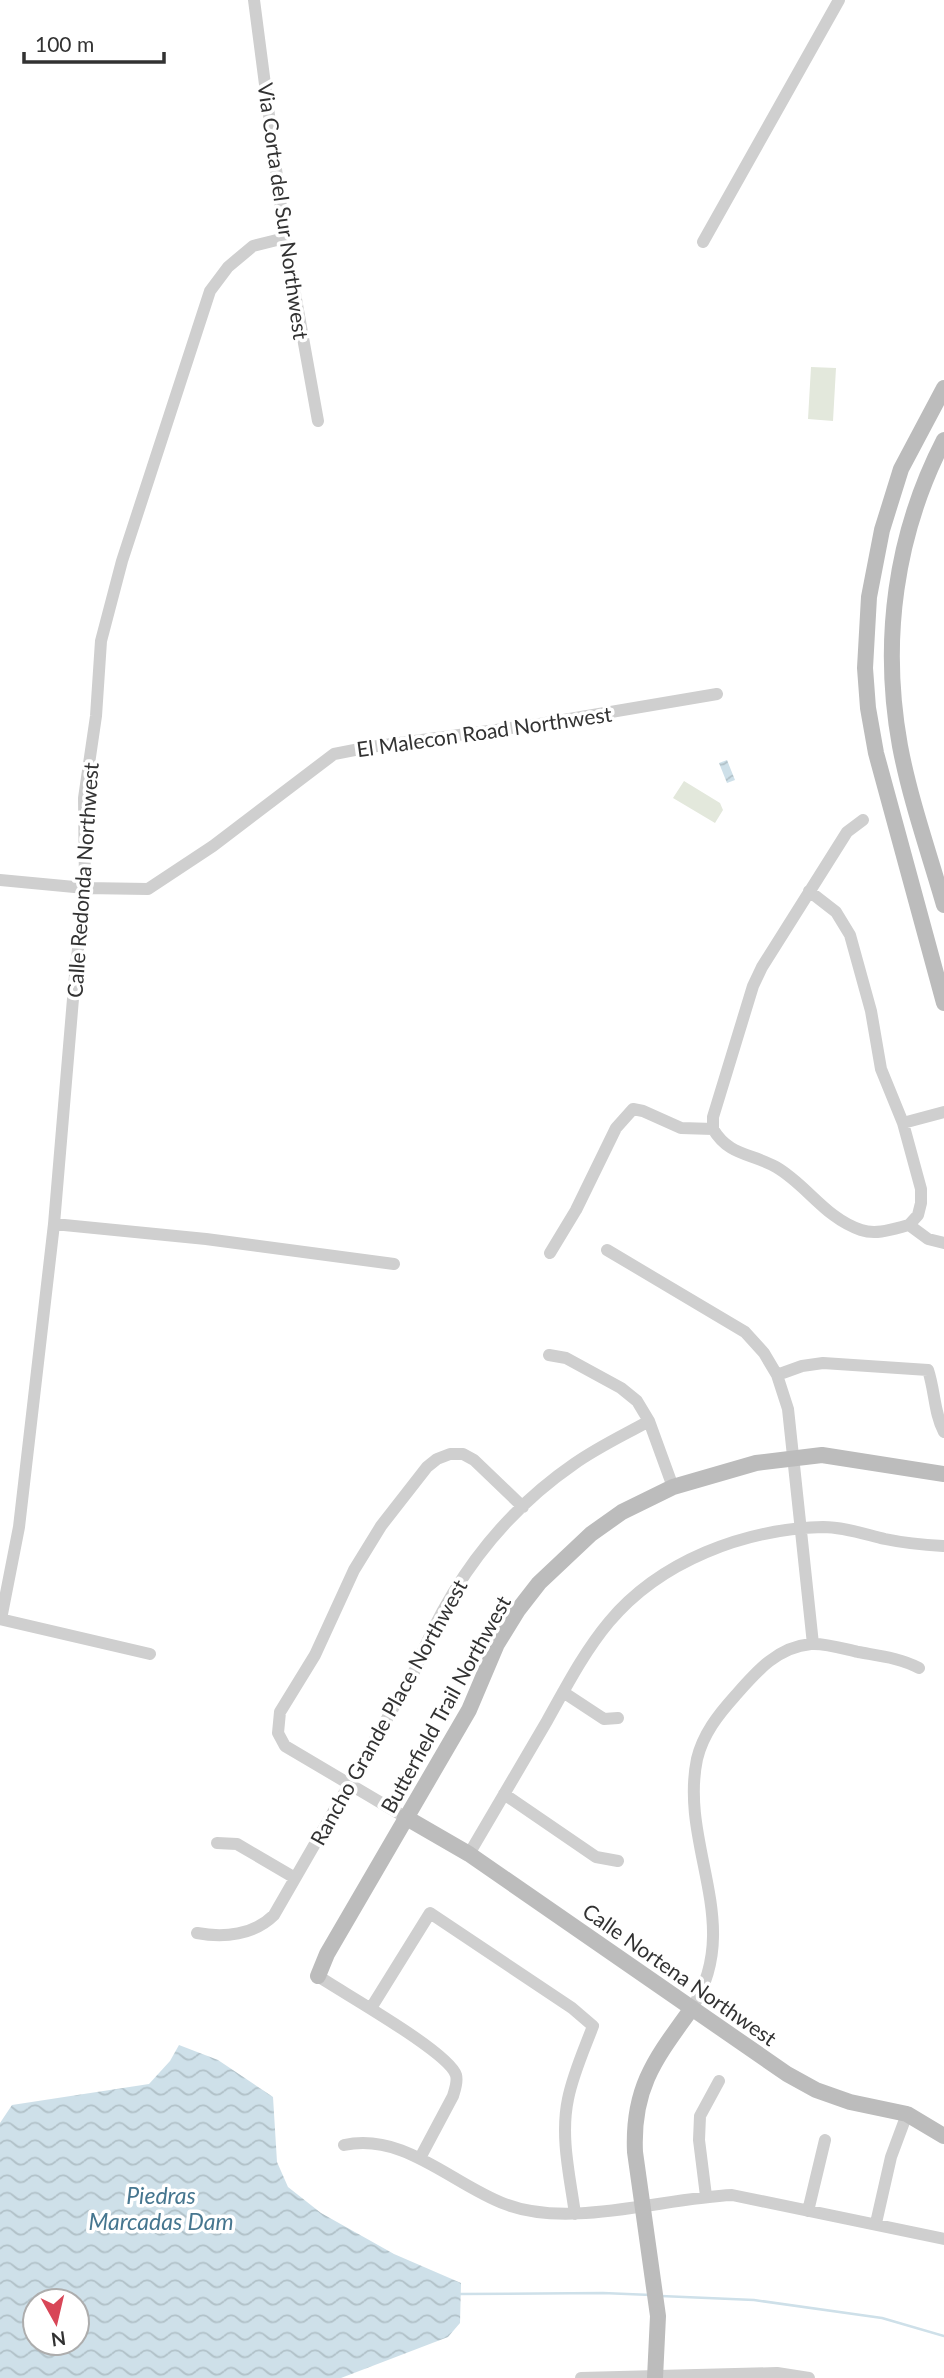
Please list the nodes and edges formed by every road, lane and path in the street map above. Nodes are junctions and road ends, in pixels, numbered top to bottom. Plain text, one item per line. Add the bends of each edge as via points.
1 (254, 0) edge
2 (839, 0) edge
3 (285, 237) junction
4 (703, 242) dead end
5 (944, 388) edge
6 (318, 421) dead end
7 (944, 440) edge
8 (717, 694) dead end
9 (863, 820) dead end
10 (940, 879) edge
11 (0, 880) edge
12 (913, 887) junction
13 (85, 888) junction
14 (808, 891) junction
15 (944, 905) edge
16 (944, 1003) edge
17 (944, 1112) edge
18 (903, 1123) junction
19 (713, 1129) junction
20 (54, 1224) junction
21 (909, 1225) junction
22 (944, 1244) edge
23 (607, 1250) dead end
24 (550, 1253) dead end
25 (394, 1264) dead end
26 (550, 1355) dead end
27 (776, 1375) junction
28 (649, 1421) junction
29 (944, 1432) edge
30 (793, 1458) junction
31 (944, 1474) edge
32 (673, 1487) junction
33 (523, 1507) junction
34 (800, 1529) junction
35 (943, 1546) edge
36 (0, 1619) edge
37 (813, 1644) junction
38 (150, 1654) dead end
39 (919, 1668) dead end
40 (563, 1692) junction
41 (618, 1718) dead end
42 (349, 1785) junction
43 (504, 1794) junction
44 (405, 1817) junction
45 (217, 1843) dead end
46 (469, 1854) junction
47 (618, 1861) dead end
48 (295, 1878) junction
49 (197, 1933) dead end
50 (318, 1976) joint
51 (371, 2008) junction
52 (692, 2008) junction
53 (719, 2081) dead end
54 (907, 2114) junction
55 (944, 2136) edge
56 (825, 2140) dead end
57 (344, 2145) dead end
58 (420, 2158) junction
59 (706, 2196) junction
60 (642, 2205) junction
61 (808, 2211) junction
62 (575, 2214) junction
63 (876, 2223) junction
64 (944, 2239) edge
65 (723, 2376) edge
66 (655, 2377) edge
67 (581, 2378) edge
68 (809, 2378) edge

1 - 3 street, Via Corta del Sur Northwest
2 - 4 street
3 - 6 street, Via Corta del Sur Northwest
3 - 13 street, Calle Redonda Northwest via 253,246 228,267 210,291 122,561 101,641 85,798
5 - 12 street via 901,469 882,530 869,597 868,708
7 - 10 street via 914,511 901,558 892,621 900,747
8 - 13 street, El Malecon Road Northwest via 334,754 148,890
9 - 14 street via 847,832
10 - 12 street
10 - 15 street
11 - 13 street, El Malecon Road Northwest
12 - 16 street
13 - 20 street, Calle Redonda Northwest
14 - 18 street via 836,912 850,935 881,1069
14 - 19 street via 753,986
17 - 18 street
18 - 21 street via 921,1189 918,1214
19 - 21 street via 729,1148 782,1171 847,1225 866,1231
19 - 24 street via 681,1128 633,1109 616,1128
20 - 25 street
20 - 36 street, Calle Redonda Northwest via 19,1527
21 - 22 street
23 - 27 street via 745,1332
26 - 28 street via 566,1358 621,1388 637,1401
27 - 29 street via 823,1363 928,1370
27 - 30 street via 788,1409
28 - 32 street
28 - 33 street, Rancho Grande Place Northwest via 576,1462
30 - 31 street, Butterfield Trail Northwest via 822,1455
30 - 32 street, Butterfield Trail Northwest via 756,1462
30 - 34 street
32 - 44 street, Butterfield Trail Northwest via 622,1512 583,1542 518,1610 497,1644 468,1710
33 - 42 street, Rancho Grande Place Northwest via 484,1547 452,1591 415,1670
33 - 42 street via 474,1461 463,1454 450,1454 427,1467 381,1525 280,1713 278,1733 285,1746
34 - 35 street via 825,1527
34 - 37 street
34 - 40 street via 713,1549 655,1580 610,1620
36 - 38 street
37 - 39 street via 904,1660
37 - 52 street via 769,1660 716,1716 704,1738 695,1791 715,1940 708,1979
40 - 41 street via 604,1719
40 - 43 street
42 - 44 street
42 - 48 street, Rancho Grande Place Northwest
43 - 46 street
43 - 47 street via 596,1857
44 - 46 street, Calle Nortena Northwest
44 - 50 street, Butterfield Trail Northwest
45 - 48 street via 237,1844
46 - 52 street, Calle Nortena Northwest
48 - 49 street, Rancho Grande Place Northwest via 265,1923 249,1931 214,1936
50 - 51 street
51 - 58 street via 450,2064 456,2075 453,2096
51 - 62 street via 430,1913 593,2026 568,2101 565,2130
52 - 54 street, Calle Nortena Northwest via 816,2090
52 - 60 street via 658,2055 639,2093 634,2128
53 - 59 street via 700,2116
54 - 55 street, Calle Nortena Northwest
54 - 63 street via 891,2157
56 - 61 street
57 - 58 street via 380,2143
58 - 62 street via 506,2205
59 - 60 street
59 - 61 street via 732,2195
60 - 62 street
60 - 66 street via 658,2316
61 - 63 street
63 - 64 street
65 - 66 street
65 - 68 street
66 - 67 street

